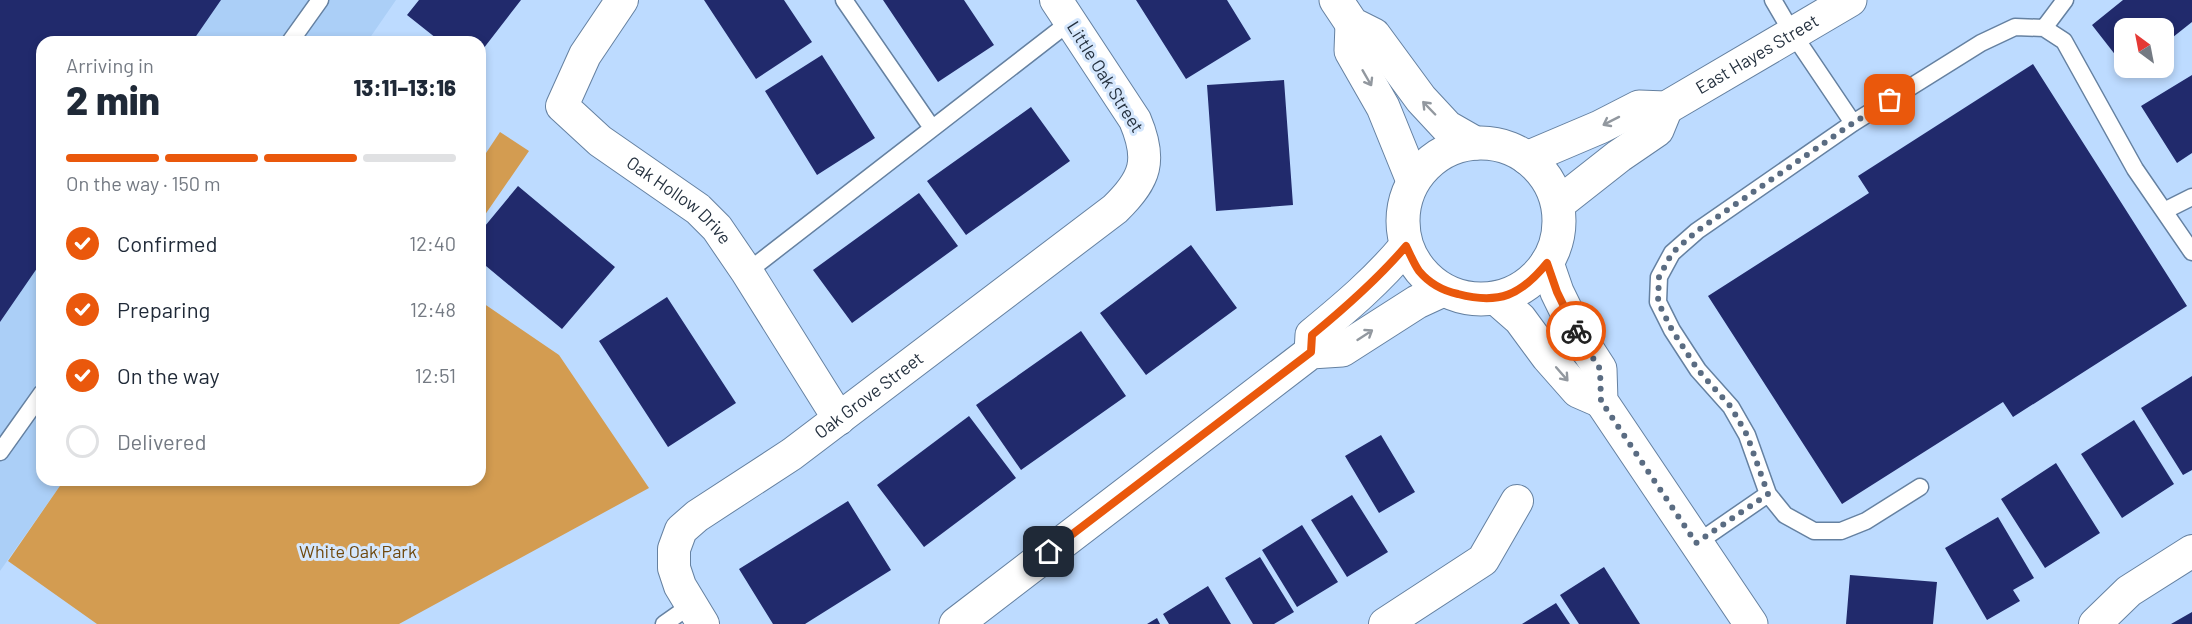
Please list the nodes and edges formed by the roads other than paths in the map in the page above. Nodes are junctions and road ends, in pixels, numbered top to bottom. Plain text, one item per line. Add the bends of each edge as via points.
1 (320, 0) edge
2 (622, 0) edge
3 (844, 0) edge
4 (1773, 0) edge
5 (1850, 0) edge
6 (2065, 0) edge
7 (1063, 11) edge
8 (1344, 12) edge
9 (2044, 28) junction
10 (1793, 34) junction
11 (294, 36) edge
12 (1666, 108) junction
13 (1853, 123) junction
14 (932, 128) junction
15 (1475, 143) junction
16 (1527, 158) junction
17 (1413, 181) junction
18 (1134, 190) joint
19 (2192, 197) edge
20 (1557, 204) junction
21 (2164, 211) junction
22 (1406, 246) junction
23 (2192, 252) edge
24 (1547, 263) junction
25 (747, 272) junction
26 (1443, 290) junction
27 (1496, 298) junction
28 (1311, 352) junction
29 (36, 401) edge
30 (1601, 401) junction
31 (839, 419) junction
32 (0, 452) edge
33 (1920, 487) dead end
34 (1768, 494) junction
35 (1517, 501) dead end
36 (1696, 543) junction
37 (2192, 551) edge
38 (697, 614) edge
39 (664, 624) edge
40 (956, 624) edge
41 (1385, 624) edge
42 (1751, 624) edge
43 (2095, 624) edge

1 - 11 lane
2 - 25 street, Oak Hollow Drive via 585,55 562,106 600,141 698,209 717,228
3 - 14 lane
4 - 10 lane
5 - 10 street, East Hayes Street
6 - 9 lane
7 - 14 lane
7 - 18 street, Little Oak Street via 1135,120 1144,140 1144,164
15 -> 8 street via 1447,127 1420,99 1374,35
8 -> 17 street via 1351,51 1383,107
9 - 13 lane via 2014,27 1981,43
9 - 21 lane via 2064,41 2135,169
10 - 12 street, East Hayes Street
10 - 13 lane
12 -> 16 street, East Hayes Street via 1639,107
12 - 20 street via 1657,130
13 - 34 lane via 1697,231 1672,253 1659,277 1658,302 1672,330 1698,370 1731,407 1747,435
14 - 25 lane
15 - 16 street via 1493,144
15 - 17 street via 1450,149
16 - 20 street via 1549,182
17 - 22 street via 1402,221
18 - 31 street, Oak Grove Street via 1115,209
19 - 21 lane
20 - 24 street via 1558,237
21 - 23 lane
22 - 26 street via 1419,271
22 - 28 street via 1385,271 1312,335
24 - 27 street via 1534,279
24 - 30 street via 1578,335 1600,369
25 - 31 street, Oak Hollow Drive
26 - 27 street via 1478,300
28 -> 26 street via 1342,350
27 -> 30 street via 1520,319 1578,391
28 - 40 street
29 - 32 lane
30 - 36 street
31 - 38 street, Oak Grove Street via 681,530 674,549 674,568
33 - 34 lane via 1866,521 1841,531 1814,531 1785,515
34 - 36 lane
35 - 41 street via 1483,560
36 - 42 street
37 - 43 street via 2129,591
38 - 39 lane

